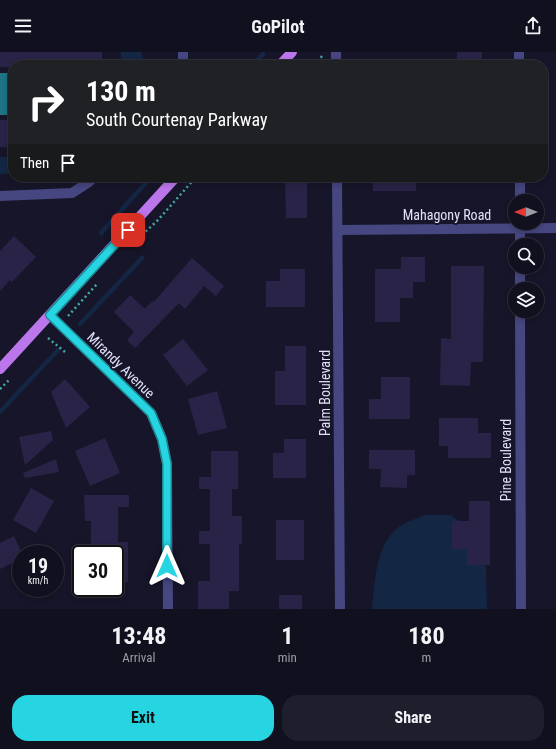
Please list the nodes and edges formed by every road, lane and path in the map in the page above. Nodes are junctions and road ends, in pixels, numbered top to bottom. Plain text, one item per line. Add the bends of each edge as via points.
1 (292, 52) edge
2 (326, 52) edge
3 (285, 60) edge
4 (319, 60) edge
5 (88, 182) edge
6 (171, 182) edge
7 (192, 182) edge
8 (337, 182) edge
9 (520, 182) edge
10 (520, 194) edge
11 (0, 196) edge
12 (508, 226) edge
13 (544, 227) edge
14 (556, 228) edge
15 (338, 230) junction
16 (138, 239) dead end
17 (101, 280) dead end
18 (50, 315) junction
19 (520, 318) edge
20 (60, 325) junction
21 (48, 338) junction
22 (42, 343) dead end
23 (65, 352) dead end
24 (0, 369) edge
25 (11, 378) dead end
26 (0, 389) edge
27 (168, 609) edge
28 (340, 609) edge
29 (521, 609) edge

1 - 3 main road
2 - 4 path
5 - 11 street via 72,193
6 - 18 main road
7 - 16 path
8 - 15 street, Palm Boulevard
9 - 10 street
12 - 15 street, Mahagony Road
13 - 14 street, Mahagony Road
15 - 28 street, Palm Boulevard
17 - 20 path
18 - 20 street, Mirandy Avenue
18 - 24 main road
19 - 29 street, Pine Boulevard
20 - 21 path
20 - 27 street, Mirandy Avenue via 151,413 162,439 167,464
21 - 22 path
21 - 23 path
25 - 26 path

